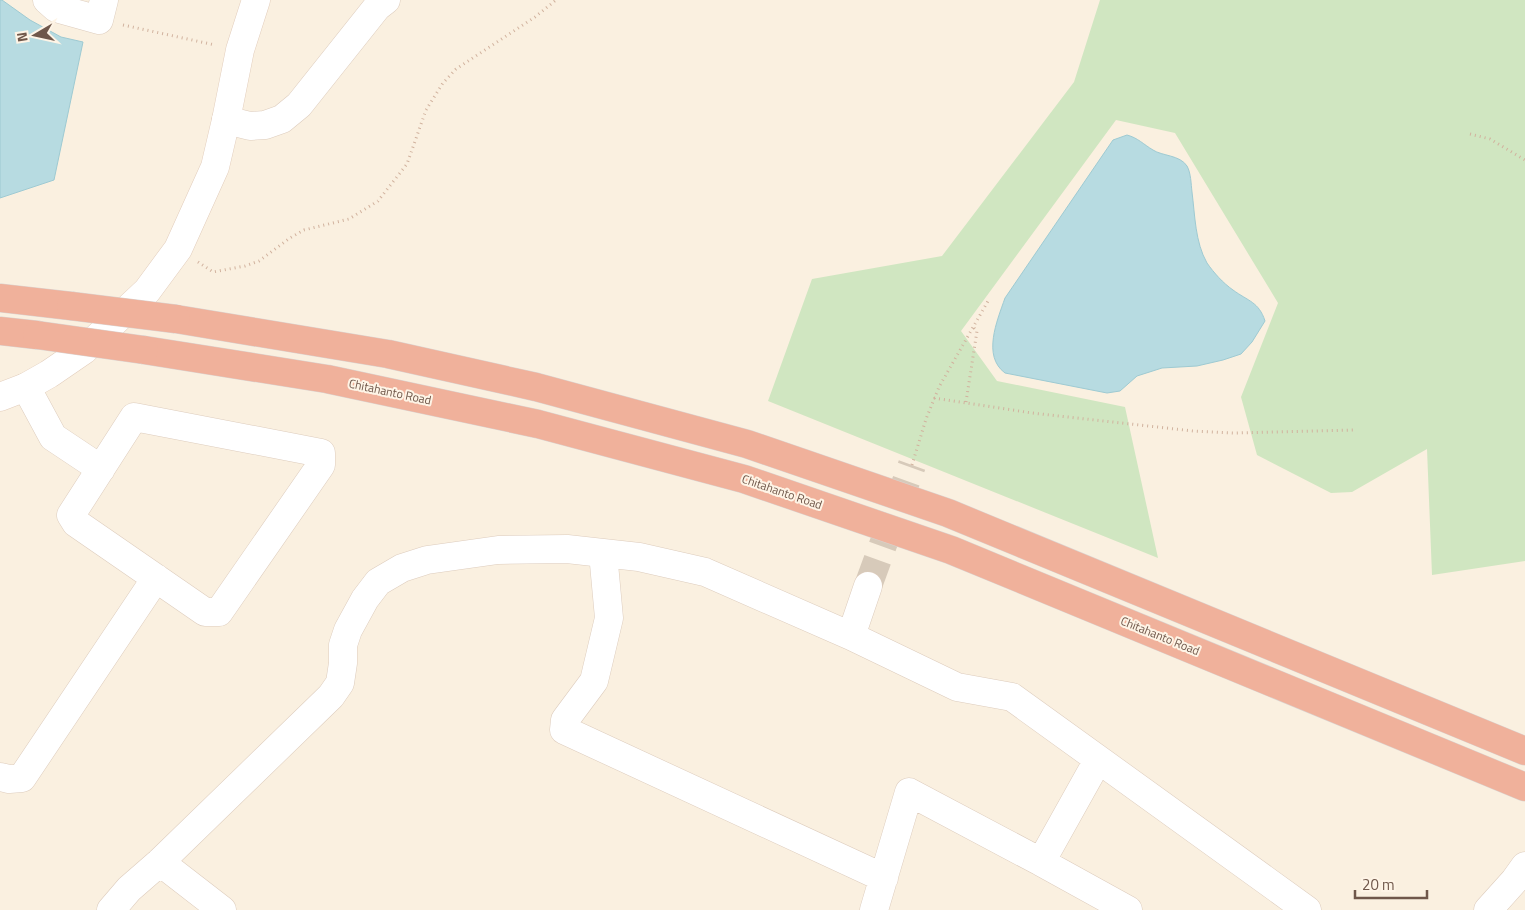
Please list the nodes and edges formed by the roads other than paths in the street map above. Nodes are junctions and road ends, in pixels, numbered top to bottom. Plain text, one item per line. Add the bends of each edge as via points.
1 (47, 0) edge
2 (256, 0) edge
3 (386, 0) edge
4 (102, 10) edge
5 (226, 120) junction
6 (0, 298) edge
7 (0, 331) edge
8 (26, 387) junction
9 (0, 397) edge
10 (101, 469) junction
11 (603, 553) junction
12 (156, 578) junction
13 (868, 586) tunnel mouth
14 (851, 636) junction
15 (1525, 750) edge
16 (1098, 760) junction
17 (0, 777) edge
18 (1525, 787) edge
19 (160, 862) junction
20 (1041, 862) junction
21 (1525, 866) edge
22 (884, 878) junction
23 (111, 910) edge
24 (222, 910) edge
25 (874, 910) edge
26 (1128, 910) edge
27 (1307, 910) edge
28 (1488, 910) edge

1 - 4 street via 56,8
2 - 5 street via 240,50
3 - 5 street via 299,105 282,119 250,126
5 - 8 street via 215,167 178,249 147,290 84,350
6 - 15 highway, bridge via 176,320 388,354 536,387 747,444 948,513
7 - 18 highway, Chitahanto Road, bridge via 327,379 538,424 744,479 950,550
8 - 9 street
8 - 10 street via 53,438
10 - 12 street via 71,515 76,523
10 - 12 street via 134,417 321,453 321,465 219,612 205,612
11 - 14 street via 640,557 704,572
11 - 19 street via 567,549 498,550 428,560 402,568 378,582 348,630 343,645 340,683 331,696
11 - 22 street via 609,618 594,681 565,720 564,730
12 - 17 street via 22,778
13 - 14 street
14 - 16 street via 957,687 1012,697
16 - 20 street
16 - 27 street
19 - 23 street
19 - 24 street
20 - 22 street via 909,792
20 - 26 street
21 - 28 street
22 - 25 street

